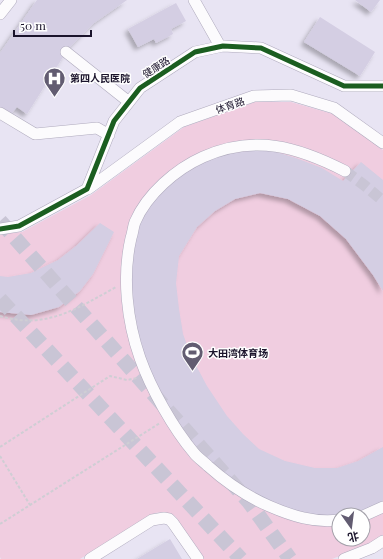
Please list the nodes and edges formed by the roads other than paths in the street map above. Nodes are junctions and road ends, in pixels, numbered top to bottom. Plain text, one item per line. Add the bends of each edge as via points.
1 (10, 0) edge
2 (194, 0) edge
3 (0, 14) edge
4 (220, 46) junction
5 (66, 52) dead end
6 (383, 86) edge
7 (129, 102) junction
8 (0, 113) edge
9 (108, 135) junction
10 (383, 143) edge
11 (345, 171) tunnel mouth
12 (87, 189) junction
13 (0, 229) edge
14 (383, 507) edge
15 (371, 512) edge
16 (331, 521) edge
17 (383, 541) edge
18 (90, 559) edge
19 (198, 559) edge
20 (344, 559) edge

1 - 3 street
2 - 4 street
4 - 6 street, 健康路 via 260,48 344,86
4 - 7 street, 健康路 via 195,52 140,88
5 - 7 street
7 - 9 street, 健康路 via 114,121
8 - 9 street via 34,134 97,128
9 - 12 street, 健康路
10 - 12 street, 体育路 via 334,108 291,95 254,96 180,122
11 - 16 street via 298,150 275,146 246,145 218,150 192,162 170,178 148,200 135,222 128,249 126,282 130,320 140,358 156,395 194,454 226,482 257,501 291,516
12 - 13 street via 18,226
14 - 15 street
17 - 20 street
18 - 19 street via 152,520 164,518 173,523

